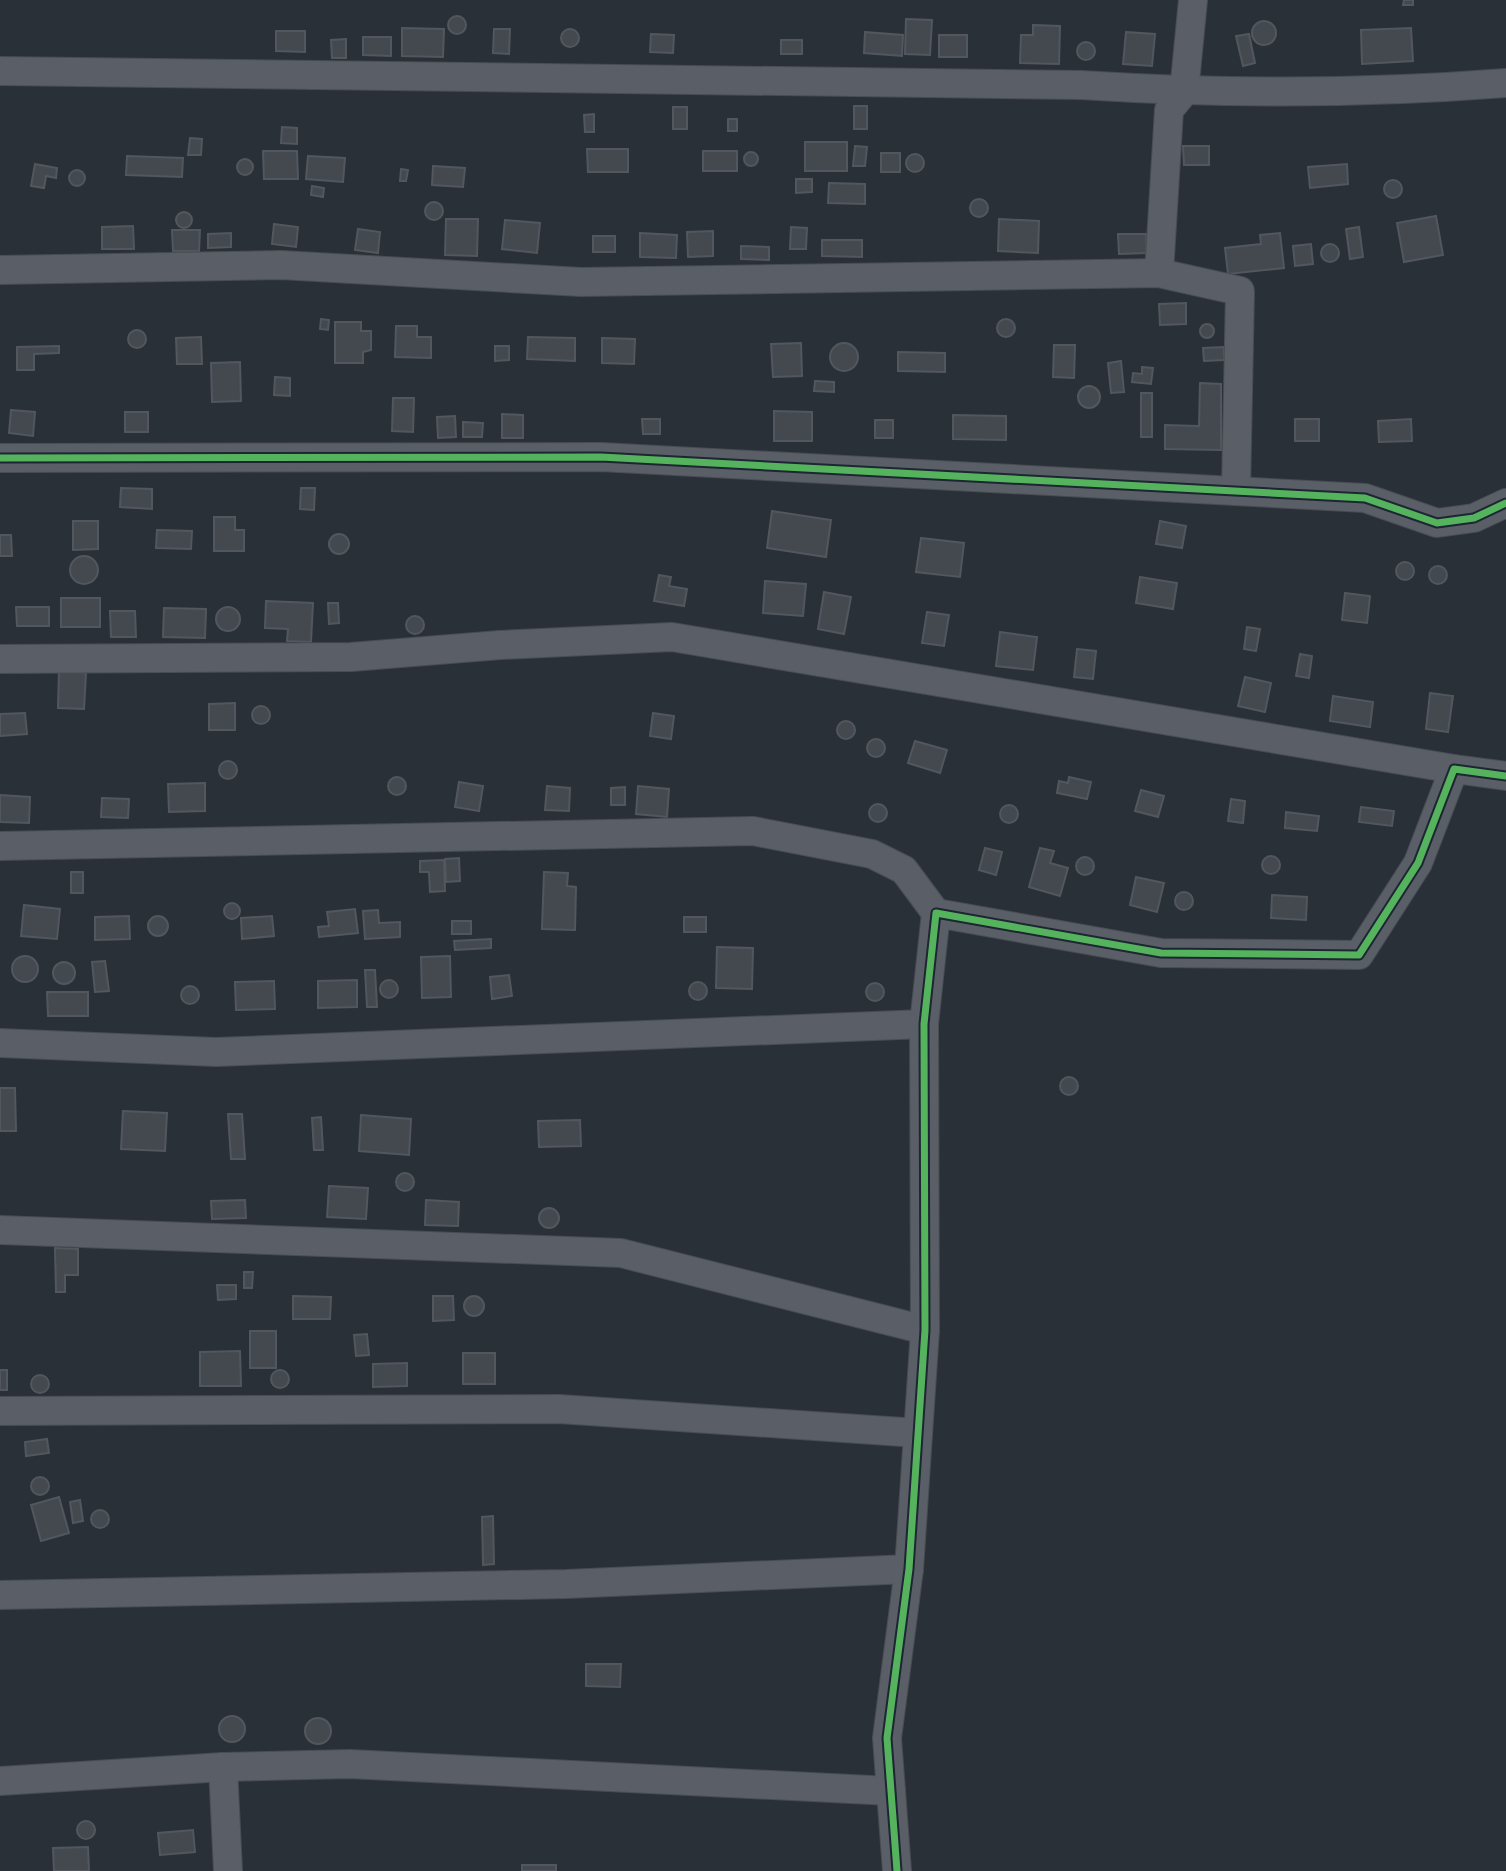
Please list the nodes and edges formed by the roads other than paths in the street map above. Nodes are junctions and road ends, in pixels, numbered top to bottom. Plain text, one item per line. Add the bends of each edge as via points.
1 (1194, 0) edge
2 (0, 71) edge
3 (1506, 83) edge
4 (1184, 92) junction
5 (0, 270) edge
6 (1159, 273) junction
7 (0, 458) edge
8 (1236, 491) junction
9 (1506, 503) edge
10 (0, 659) edge
11 (1454, 769) junction
12 (1506, 776) edge
13 (0, 846) edge
14 (936, 913) junction
15 (924, 1024) junction
16 (0, 1043) edge
17 (0, 1230) edge
18 (925, 1330) junction
19 (0, 1411) edge
20 (918, 1433) junction
21 (909, 1569) junction
22 (0, 1595) edge
23 (223, 1767) junction
24 (0, 1781) edge
25 (891, 1791) junction
26 (228, 1871) edge
27 (897, 1871) edge

1 - 4 street
2 - 4 street via 1081,85
3 - 4 street via 1389,92
4 - 6 street via 1169,110
5 - 6 street via 281,265 581,282
6 - 8 street via 1240,291
7 - 8 street via 601,457
8 - 9 street via 1365,498 1437,523 1474,518
10 - 11 street via 351,657 672,637
11 - 12 street
11 - 14 street via 1418,863 1359,955 1161,953
13 - 14 street via 753,831 872,854 904,870
14 - 15 street
15 - 16 street via 216,1052
15 - 18 street
17 - 18 street via 621,1253
18 - 20 street
19 - 20 street via 559,1409
20 - 21 street
21 - 22 street via 566,1584
21 - 25 street via 887,1738
23 - 24 street
23 - 25 street via 350,1763
23 - 26 street
25 - 27 street

